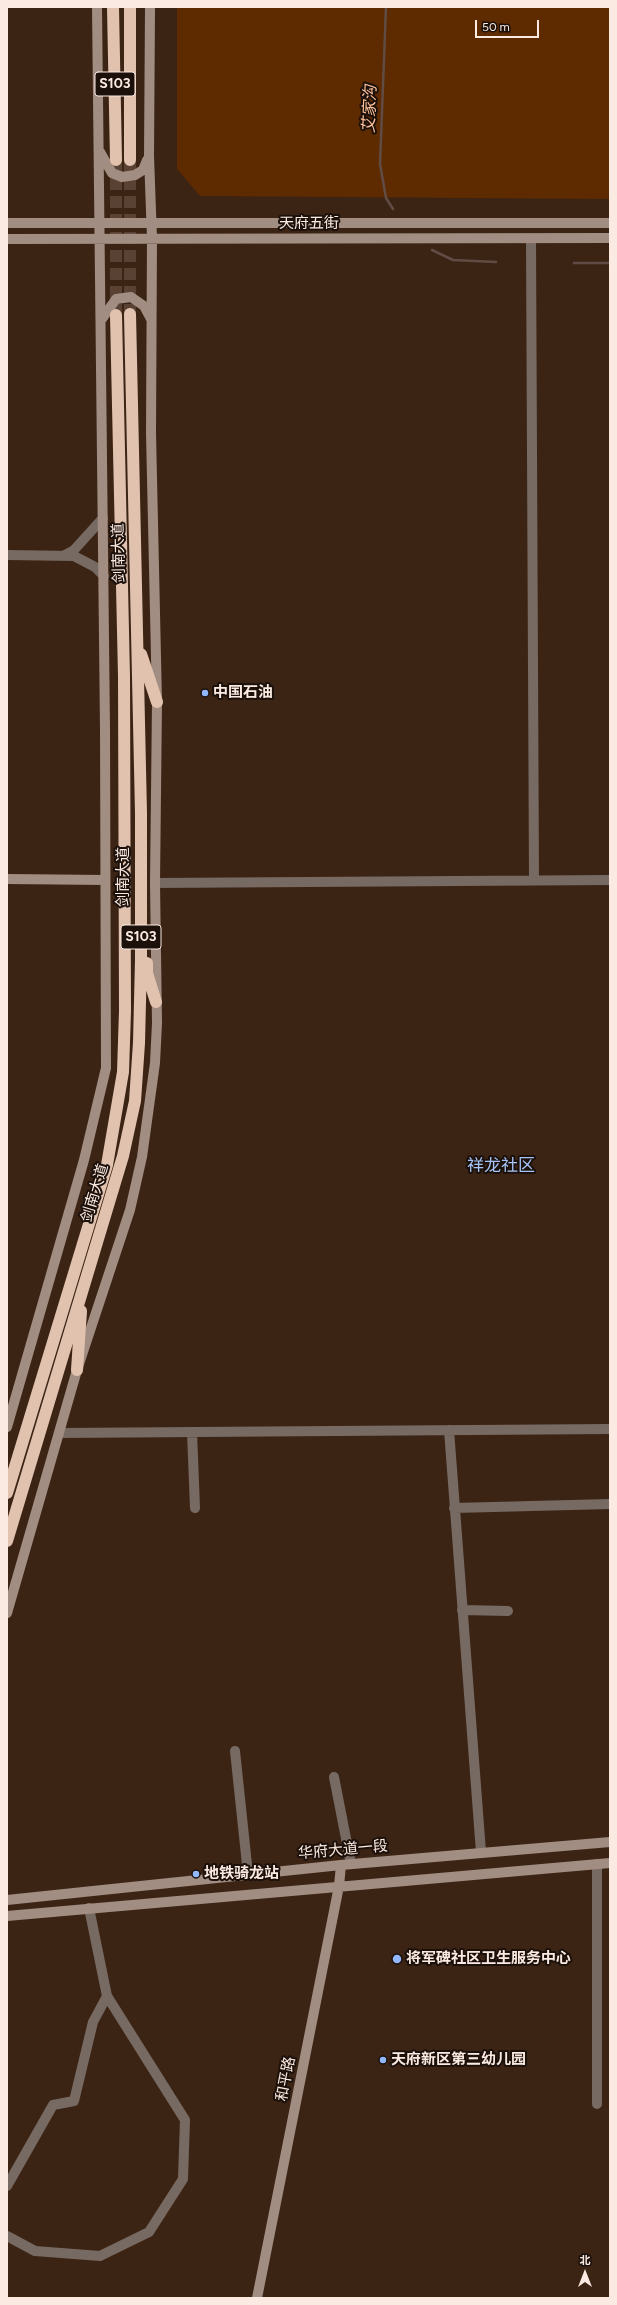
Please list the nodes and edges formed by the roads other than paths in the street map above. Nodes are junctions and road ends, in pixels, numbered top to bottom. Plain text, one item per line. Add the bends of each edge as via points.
1 (98, 7) edge
2 (113, 7) edge
3 (130, 7) edge
4 (150, 7) edge
5 (99, 151) junction
6 (148, 156) junction
7 (116, 160) tunnel mouth
8 (130, 160) tunnel mouth
9 (7, 223) edge
10 (151, 223) junction
11 (610, 223) edge
12 (101, 224) junction
13 (152, 238) junction
14 (610, 238) edge
15 (7, 239) edge
16 (531, 239) junction
17 (101, 240) junction
18 (130, 314) tunnel mouth
19 (116, 315) tunnel mouth
20 (101, 321) junction
21 (152, 321) junction
22 (103, 518) junction
23 (7, 555) edge
24 (65, 555) junction
25 (104, 576) junction
26 (137, 643) junction
27 (157, 702) junction
28 (140, 870) junction
29 (7, 879) edge
30 (105, 880) junction
31 (534, 880) junction
32 (610, 880) edge
33 (155, 883) junction
34 (156, 1002) junction
35 (82, 1289) junction
36 (77, 1370) junction
37 (7, 1426) edge
38 (610, 1429) edge
39 (449, 1430) junction
40 (192, 1432) junction
41 (60, 1433) junction
42 (7, 1493) edge
43 (610, 1504) edge
44 (194, 1508) dead end
45 (454, 1508) junction
46 (7, 1541) edge
47 (462, 1610) junction
48 (508, 1611) dead end
49 (7, 1613) edge
50 (235, 1751) dead end
51 (334, 1777) dead end
52 (610, 1842) edge
53 (481, 1852) junction
54 (610, 1863) edge
55 (597, 1864) junction
56 (346, 1865) junction
57 (248, 1874) junction
58 (340, 1886) junction
59 (7, 1900) edge
60 (89, 1908) junction
61 (7, 1916) edge
62 (107, 1996) junction
63 (597, 2104) dead end
64 (7, 2186) edge
65 (7, 2236) edge
66 (257, 2298) edge

1 - 5 main road
2 - 7 highway, S103
3 - 8 highway, S103
4 - 6 main road
5 - 6 main road via 112,173 122,177 135,175 143,170
5 - 12 main road
6 - 10 main road
9 - 12 main road, 天府五街
10 - 11 main road, 天府五街
10 - 12 main road, 天府五街
10 - 13 main road
12 - 17 main road
13 - 16 main road, 天府五街
13 - 17 main road, 天府五街
13 - 21 main road
14 - 16 main road, 天府五街
15 - 17 main road, 天府五街
16 - 31 street
17 - 20 main road
18 - 26 highway, 剑南大道 / S103
19 - 42 highway, 剑南大道 / S103 via 124,683 123,1072 107,1164
20 - 21 main road via 116,299 131,297 144,306
20 - 22 main road
21 - 27 main road via 151,433
22 - 24 street
22 - 25 main road
23 - 24 street
24 - 25 street via 74,556 95,566
25 - 30 main road
26 - 27 highway
26 - 28 highway, 剑南大道 / S103
27 - 33 main road
28 - 34 highway via 146,924 147,973
28 - 35 highway, 剑南大道 / S103 via 139,1043 135,1101 123,1156
29 - 30 main road
30 - 37 main road via 106,1068 84,1160
31 - 32 street
31 - 33 street
33 - 34 main road
34 - 36 main road via 153,1087 142,1157 130,1210
35 - 36 highway
35 - 46 highway, 剑南大道 / S103
36 - 41 main road
38 - 39 street
39 - 40 street
39 - 45 street
40 - 41 street
40 - 44 street
41 - 49 main road
43 - 45 street
45 - 47 street
47 - 48 street
47 - 53 street
50 - 57 street
51 - 56 street
52 - 53 main road, 华府大道一段
53 - 56 main road, 华府大道一段
54 - 55 main road
55 - 58 main road
55 - 63 street
56 - 57 main road, 华府大道一段
56 - 58 main road, 和平路
57 - 59 main road, 华府大道一段
58 - 60 main road
58 - 66 main road, 和平路
60 - 61 main road
60 - 62 street
62 - 64 street via 93,2022 74,2101 53,2105
62 - 65 street via 185,2120 182,2179 149,2232 100,2256 35,2251

